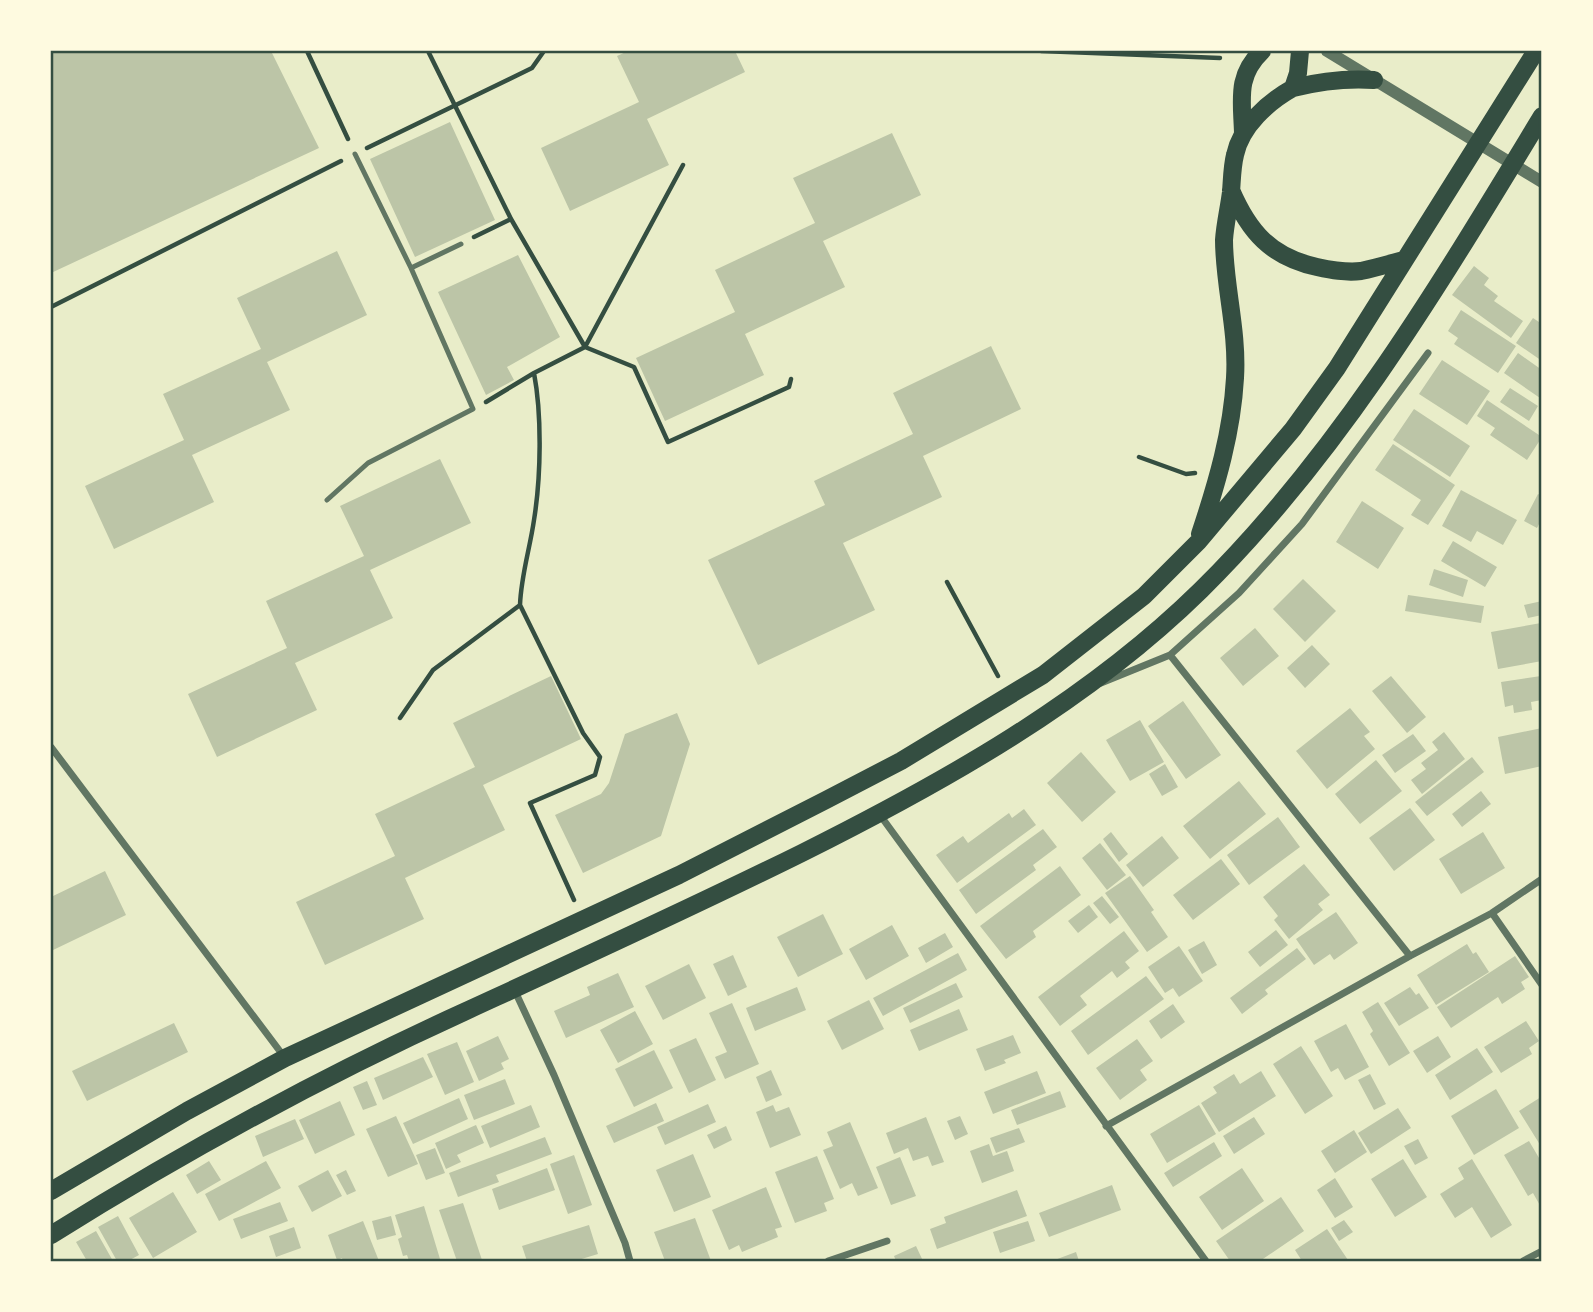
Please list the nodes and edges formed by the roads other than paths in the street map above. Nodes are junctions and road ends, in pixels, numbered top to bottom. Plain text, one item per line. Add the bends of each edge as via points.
1 (1262, 51) edge
2 (1300, 51) edge
3 (1327, 51) edge
4 (1536, 51) edge
5 (1245, 59) edge
6 (1374, 80) junction
7 (1293, 88) junction
8 (1542, 116) edge
9 (1243, 133) junction
10 (355, 154) road end
11 (1542, 182) edge
12 (1231, 190) junction
13 (461, 244) road end
14 (1404, 260) junction
15 (411, 268) junction
16 (1428, 353) dead end
17 (327, 500) dead end
18 (1198, 542) junction
19 (1170, 655) junction
20 (1071, 696) junction
21 (51, 747) edge
22 (880, 814) junction
23 (1542, 879) edge
24 (1492, 913) junction
25 (1410, 956) junction
26 (1542, 985) edge
27 (514, 989) junction
28 (285, 1058) junction
29 (1106, 1126) junction
30 (51, 1191) edge
31 (51, 1235) edge
32 (887, 1241) dead end
33 (1542, 1251) edge
34 (630, 1261) edge
35 (828, 1261) edge
36 (1206, 1261) edge
37 (1523, 1261) edge

1 - 5 main road
2 - 7 main road
3 - 6 street
4 - 14 main road
5 - 9 main road
6 - 7 main road via 1325,80
6 - 11 street
7 - 9 main road via 1261,111
8 - 20 main road via 1360,400 1274,510 1199,592
9 - 12 main road via 1235,152
10 - 15 lane
12 - 14 main road via 1256,234 1288,259 1359,271
12 - 18 main road via 1224,240 1235,332 1235,378 1228,435
13 - 15 lane
14 - 18 main road via 1293,429
15 - 17 lane via 473,410 368,463
16 - 19 street via 1302,524 1238,593
18 - 28 main road via 1144,596 1043,675 901,761 678,875
19 - 20 street
19 - 25 street
20 - 22 main road via 1017,734
21 - 28 street
22 - 27 main road via 745,883
22 - 29 street
23 - 24 street
24 - 25 street
24 - 26 street
25 - 29 street
27 - 31 main road via 203,1143
27 - 34 street
28 - 30 main road
29 - 36 street
32 - 35 street
33 - 37 street

